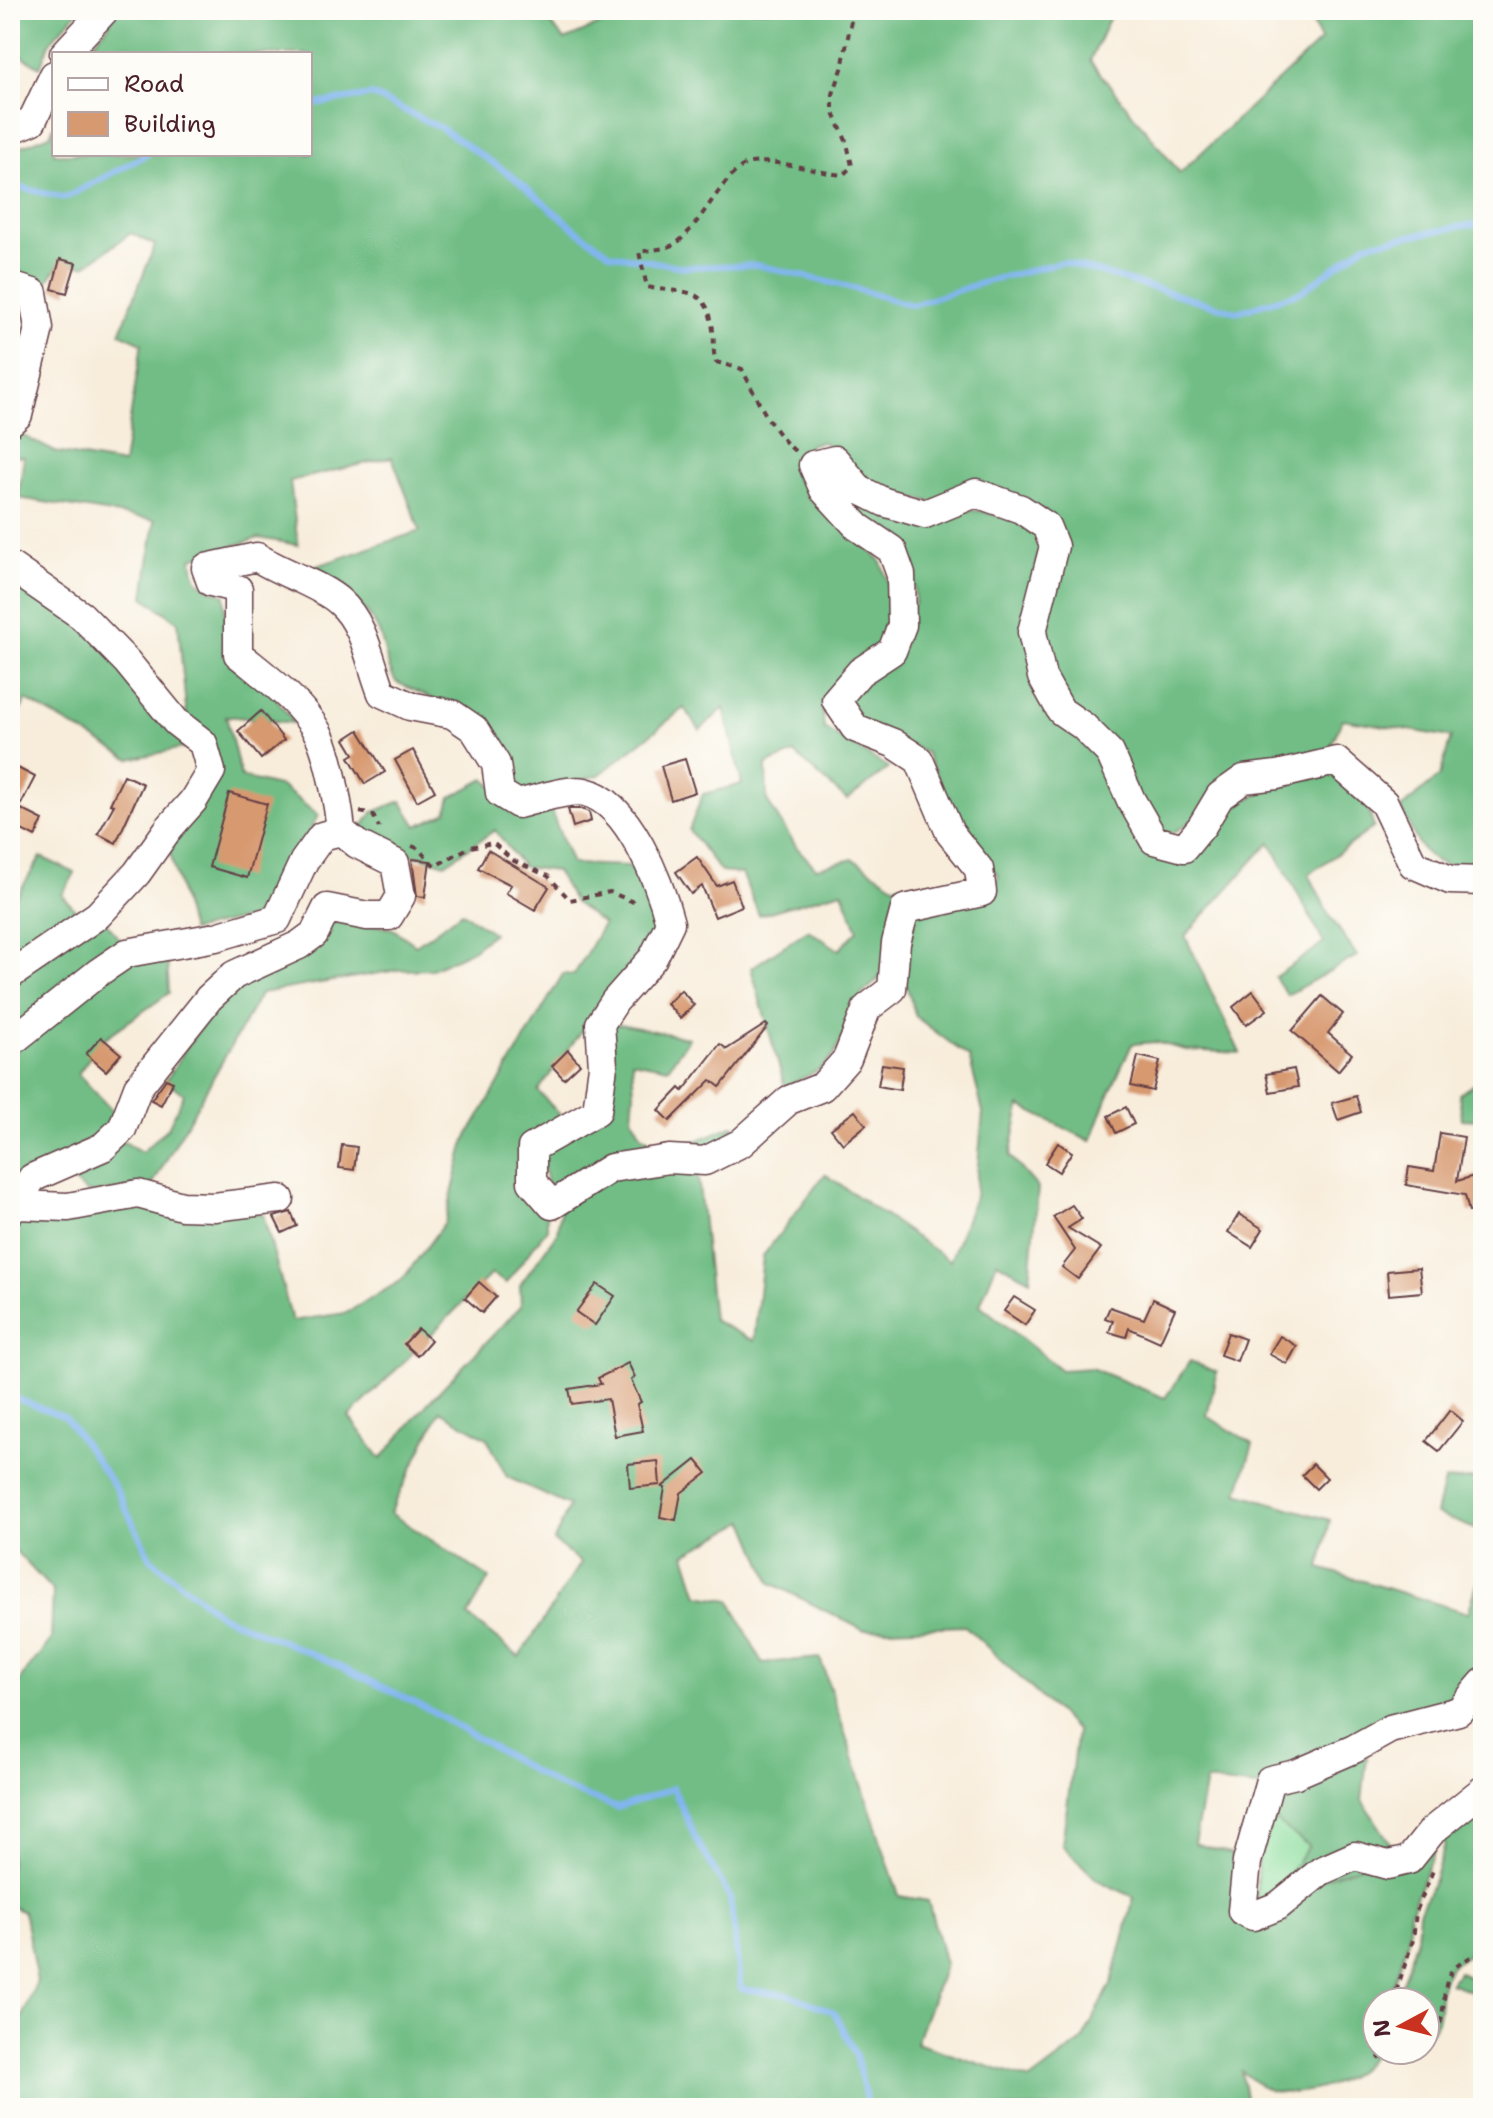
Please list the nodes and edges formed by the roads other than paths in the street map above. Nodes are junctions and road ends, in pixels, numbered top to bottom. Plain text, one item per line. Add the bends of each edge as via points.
1 (105, 10) edge
2 (66, 52) edge
3 (52, 79) edge
4 (10, 130) edge
5 (10, 286) edge
6 (10, 422) edge
7 (10, 566) edge
8 (340, 819) junction
9 (1483, 881) edge
10 (10, 975) edge
11 (10, 1043) edge
12 (280, 1199) dead end
13 (13, 1208) edge
14 (1483, 1683) edge
15 (1483, 1790) edge

1 - 2 street
3 - 4 street via 32,121
5 - 6 street via 33,293 39,328 18,415
7 - 10 street via 82,616 176,722 203,743 211,771 137,873 98,915
8 - 9 street via 319,734 294,702 238,654 238,589 211,582 206,568 257,557 340,602 363,635 382,693 410,706 452,714 474,729 496,764 500,793 518,804 584,791 611,804 636,839 670,923 653,958 600,1024 603,1066 597,1111 532,1148 532,1182 552,1205 611,1168 669,1159 705,1161 741,1143 789,1100 822,1087 847,1059 867,1008 892,989 905,909 982,892 979,869 950,833 919,760 855,728 836,700 860,672 892,651 902,625 901,575 892,550 858,527 824,490 813,465 835,460 860,490 884,502 925,514 976,493 1021,509 1046,526 1054,546 1032,632 1042,677 1061,711 1110,753 1154,840 1184,848 1220,796 1244,779 1336,761 1384,803 1413,864 1450,880
8 - 11 street via 304,861 277,919 216,937 127,953
8 - 13 street via 357,844 395,863 401,896 389,916 327,908 314,934 299,945 234,975 209,998 138,1087 122,1129 103,1147 32,1178
12 - 13 street via 182,1206 138,1194 68,1207
14 - 15 street via 1459,1711 1390,1729 1296,1774 1270,1780 1247,1862 1242,1911 1253,1916 1278,1906 1321,1871 1355,1856 1388,1865 1409,1860 1433,1830

